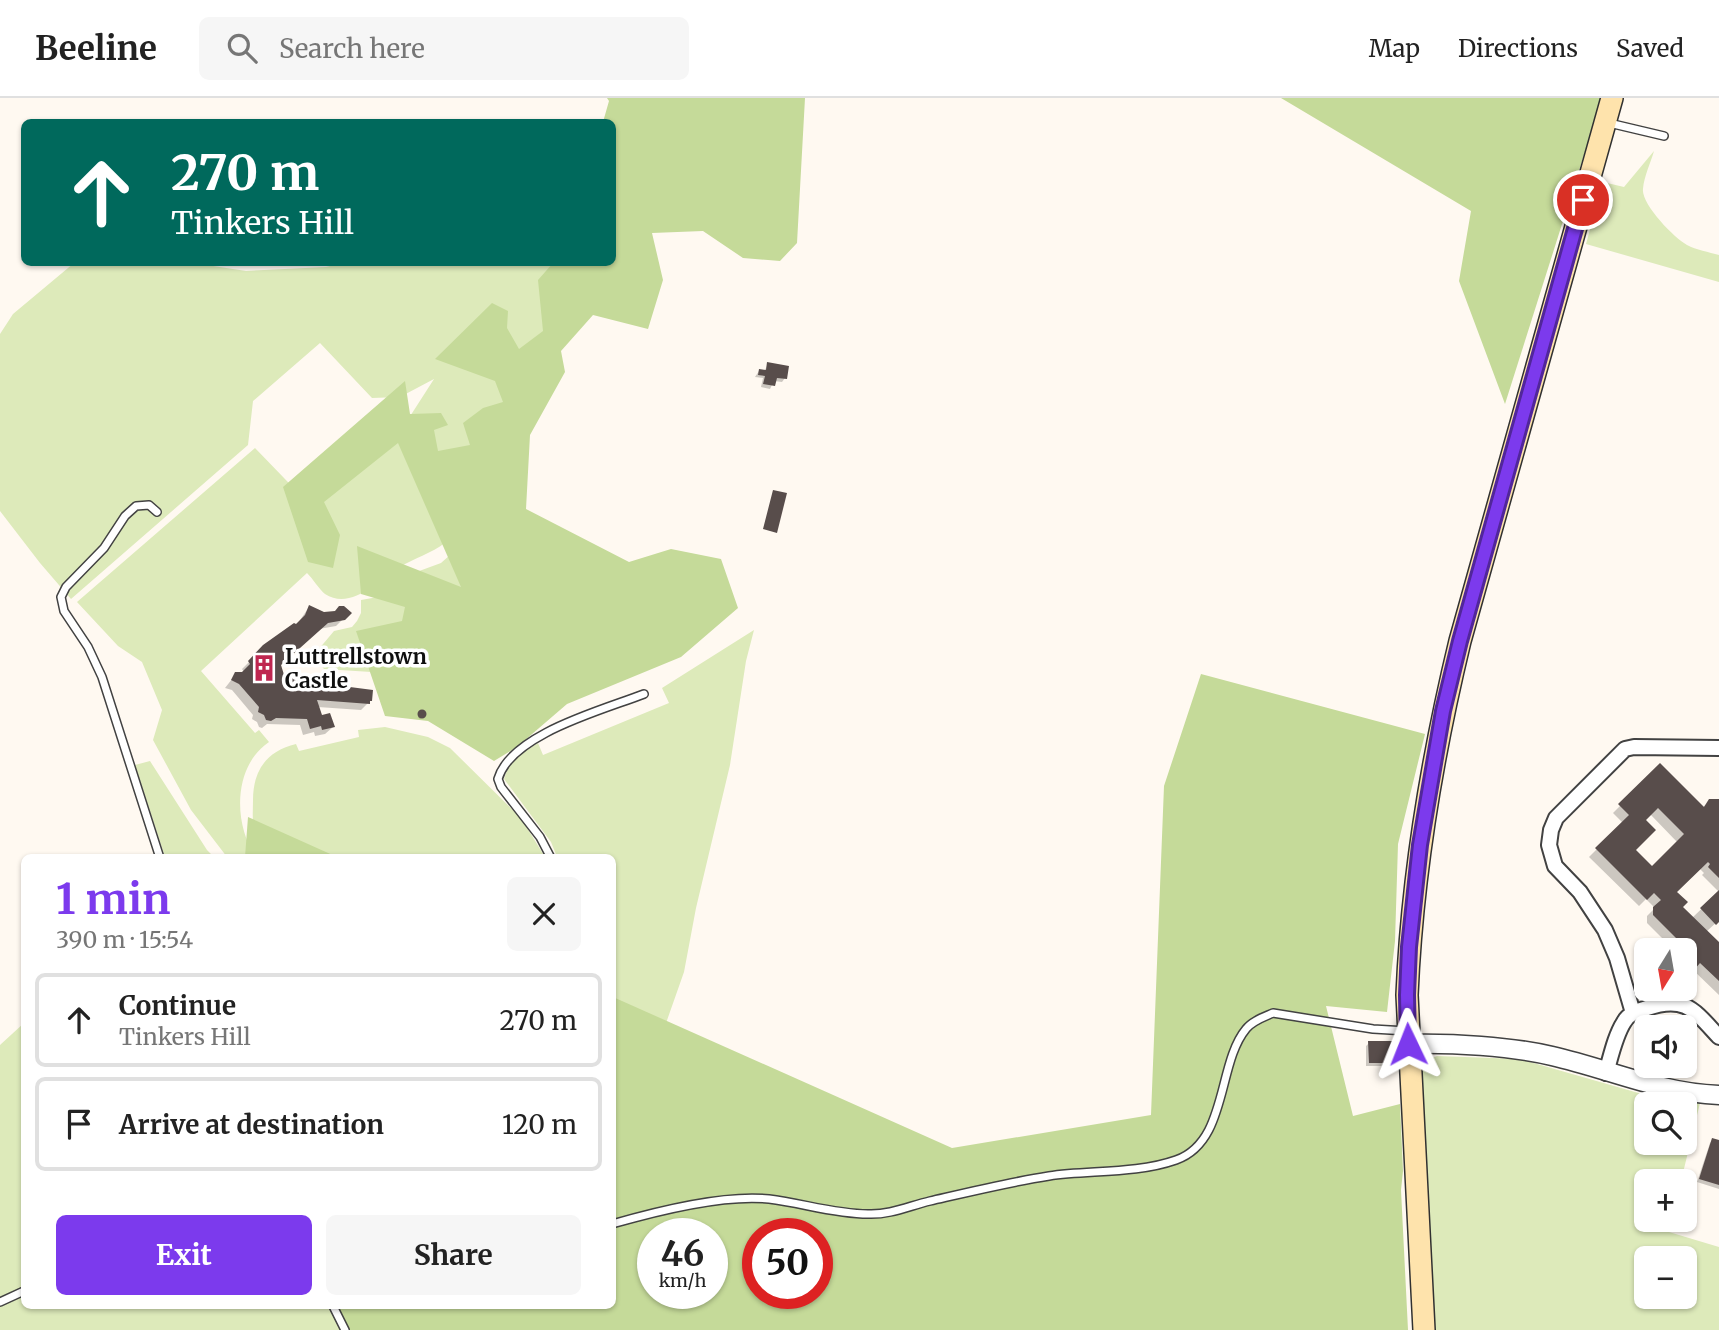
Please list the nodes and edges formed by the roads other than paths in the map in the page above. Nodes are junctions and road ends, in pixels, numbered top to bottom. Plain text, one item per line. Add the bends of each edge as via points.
1 (1612, 98) edge
2 (1605, 122) junction
3 (1664, 136) dead end
4 (156, 512) dead end
5 (644, 695) dead end
6 (1719, 748) edge
7 (159, 854) edge
8 (549, 854) edge
9 (1633, 1013) junction
10 (1719, 1037) edge
11 (1408, 1038) junction
12 (1606, 1073) junction
13 (1719, 1095) edge
14 (616, 1223) edge
15 (21, 1292) edge
16 (0, 1302) edge
17 (334, 1309) edge
18 (345, 1330) edge
19 (1424, 1330) edge

1 - 2 main road
2 - 3 lane
2 - 11 main road via 1443,711 1420,845 1407,995
4 - 7 lane via 149,505 130,511 61,597 64,611 102,677
5 - 8 lane via 545,732 500,772 501,786
6 - 9 street via 1625,749 1553,824 1552,859 1593,908 1605,930
9 - 10 street via 1663,1002 1682,1003
9 - 12 street via 1622,1025
11 - 12 street via 1512,1049
11 - 14 lane via 1273,1013 1261,1018 1247,1028 1235,1048 1213,1119 1200,1144 1177,1160 1048,1176 894,1212 836,1212 753,1199 713,1201
11 - 19 main road
12 - 13 street via 1662,1089
15 - 16 lane
17 - 18 lane

